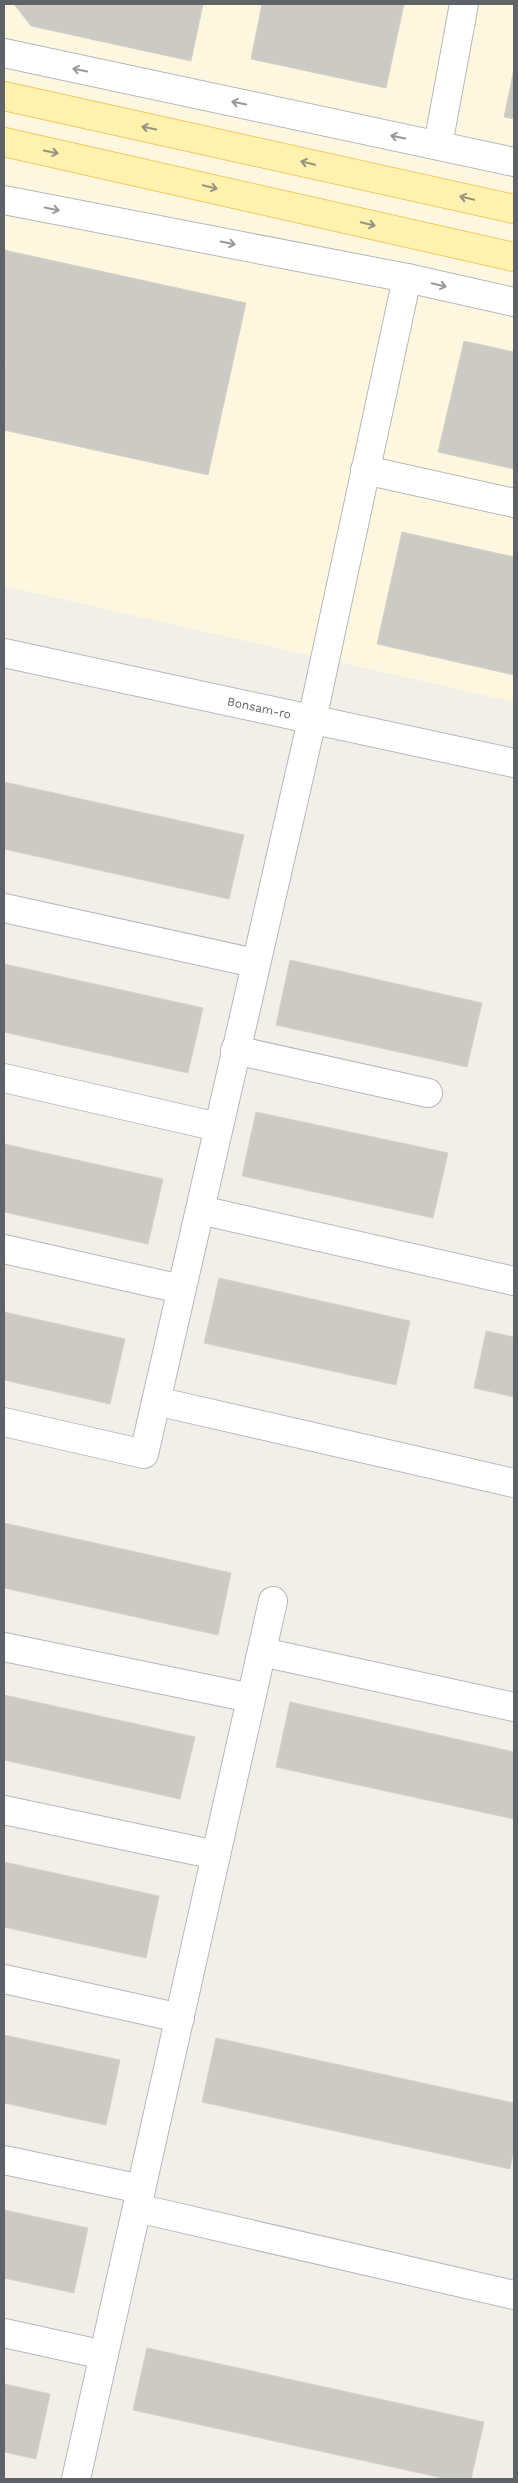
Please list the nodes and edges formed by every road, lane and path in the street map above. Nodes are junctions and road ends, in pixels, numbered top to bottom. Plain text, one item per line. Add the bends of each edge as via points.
1 (464, 4) edge
2 (4, 53) edge
3 (4, 96) edge
4 (4, 142) edge
5 (438, 146) junction
6 (514, 162) edge
7 (4, 200) edge
8 (514, 209) edge
9 (514, 257) edge
10 (407, 278) junction
11 (514, 302) edge
12 (365, 470) junction
13 (514, 504) edge
14 (4, 653) edge
15 (312, 720) junction
16 (514, 763) edge
17 (4, 908) edge
18 (255, 963) junction
19 (235, 1050) junction
20 (4, 1078) edge
21 (428, 1093) dead end
22 (218, 1127) junction
23 (200, 1210) junction
24 (4, 1249) edge
25 (514, 1281) edge
26 (182, 1289) junction
27 (156, 1401) junction
28 (4, 1422) edge
29 (514, 1483) edge
30 (273, 1601) dead end
31 (4, 1646) edge
32 (262, 1652) junction
33 (252, 1698) junction
34 (514, 1707) edge
35 (4, 1810) edge
36 (216, 1855) junction
37 (4, 1979) edge
38 (180, 2018) junction
39 (4, 2160) edge
40 (139, 2199) junction
41 (514, 2295) edge
42 (4, 2332) edge
43 (104, 2355) junction
44 (76, 2479) edge

1 - 5 street
5 -> 2 street
8 -> 3 main road
4 -> 9 main road
5 - 6 street
7 -> 10 street
10 -> 11 street
10 - 12 street
12 - 13 street
12 - 15 street
14 - 15 street, Bonsam-ro
15 - 16 street, Bonsam-ro
15 - 18 street
17 - 18 street
18 - 19 street
19 - 21 street
19 - 22 street
20 - 22 street
22 - 23 street
23 - 25 street
23 - 26 street
24 - 26 street
26 - 27 street
27 - 28 street via 144,1454
27 - 29 street
30 - 32 street
31 - 33 street
32 - 33 street
32 - 34 street
33 - 36 street
35 - 36 street
36 - 38 street
37 - 38 street
38 - 40 street
39 - 40 street
40 - 41 street
40 - 43 street
42 - 43 street
43 - 44 street

